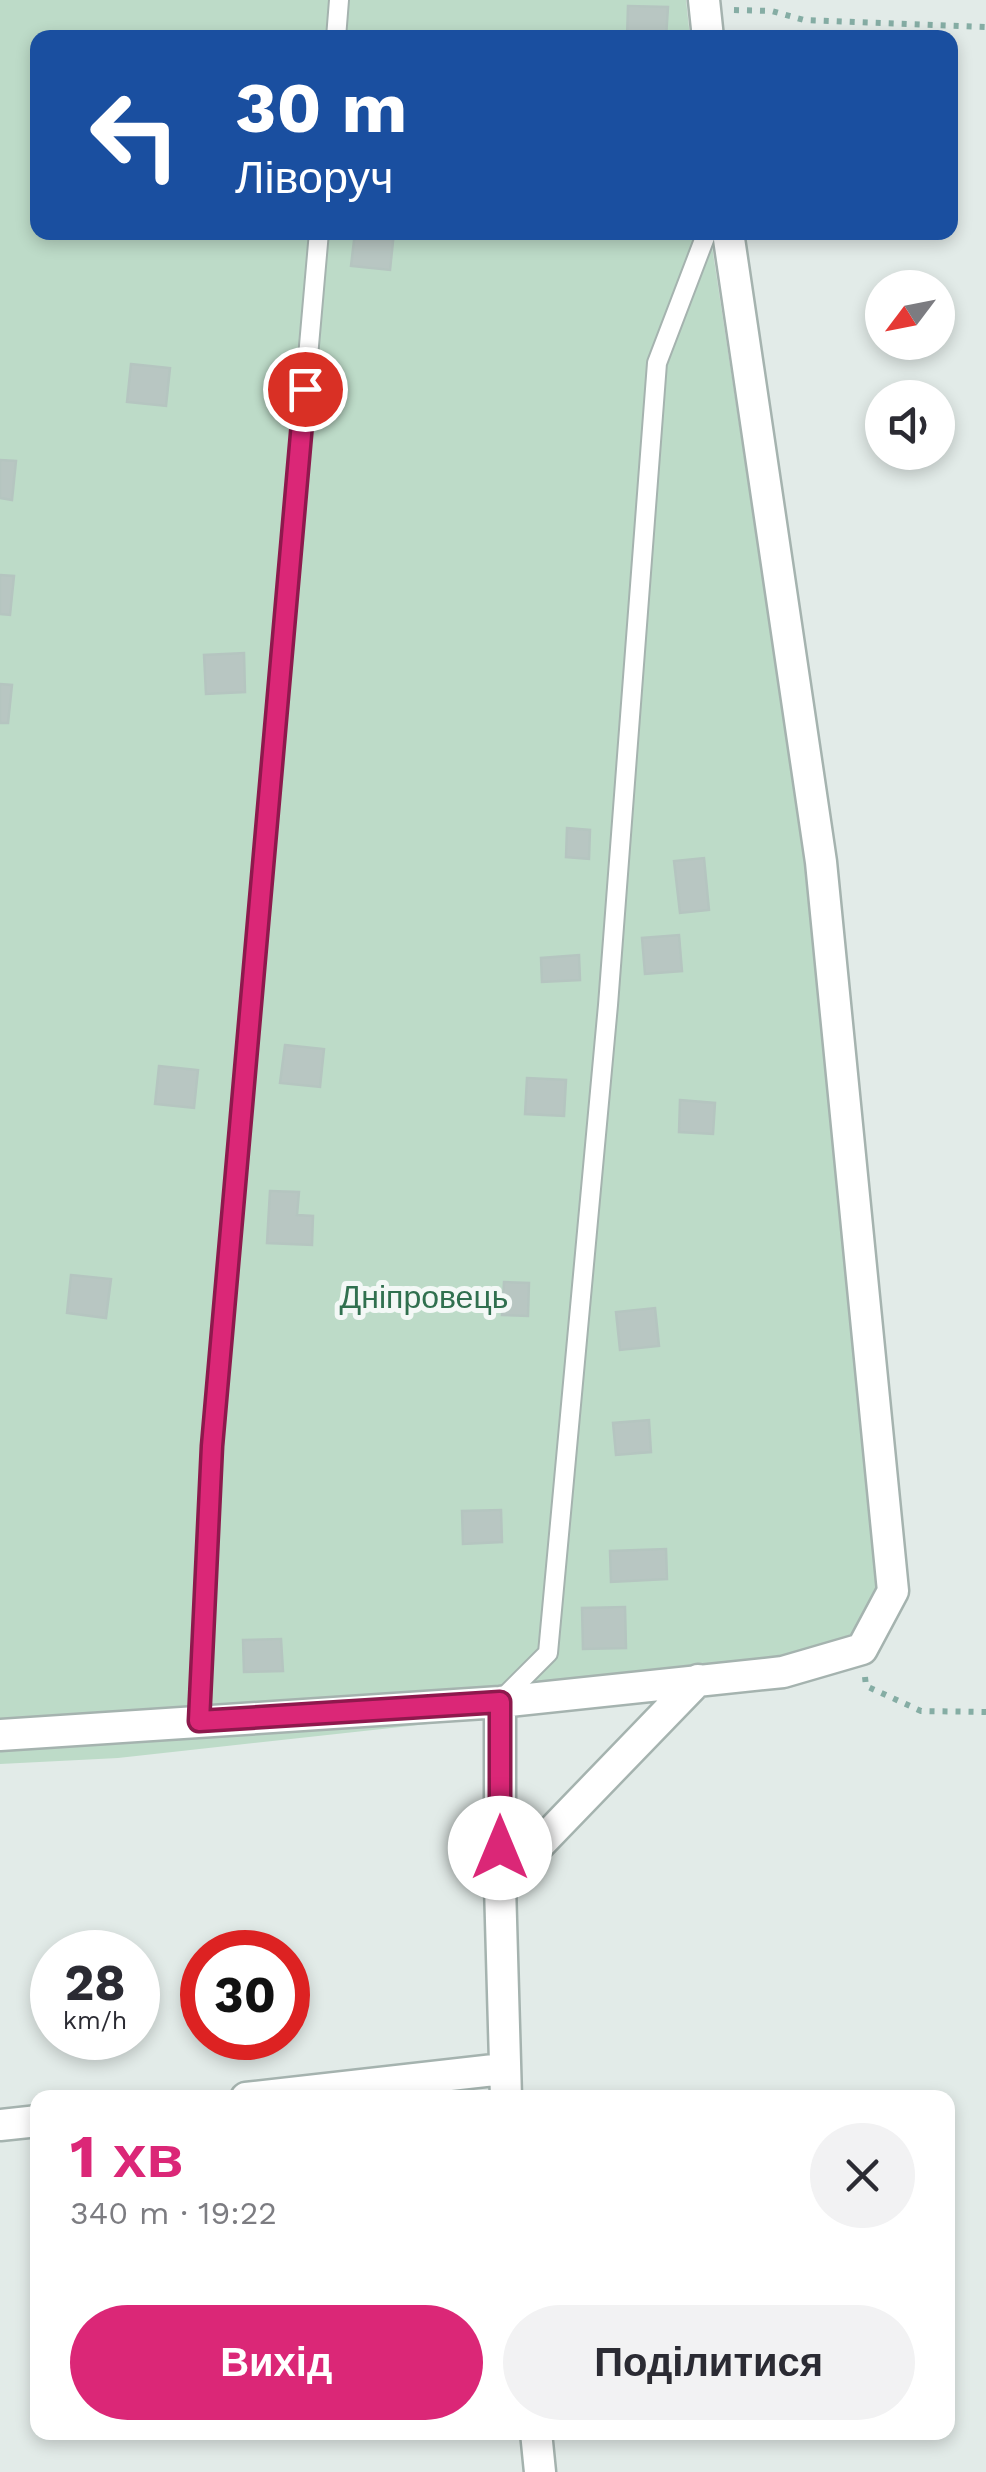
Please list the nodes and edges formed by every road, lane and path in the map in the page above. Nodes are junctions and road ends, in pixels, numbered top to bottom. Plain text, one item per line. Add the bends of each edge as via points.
1 (339, 0) edge
2 (706, 16) edge
3 (986, 27) edge
4 (337, 30) edge
5 (318, 240) edge
6 (704, 240) edge
7 (729, 240) edge
8 (862, 1649) junction
9 (698, 1680) junction
10 (500, 1702) junction
11 (986, 1712) edge
12 (199, 1721) junction
13 (0, 1735) edge
14 (500, 1885) junction
15 (504, 2083) edge
16 (384, 2090) edge
17 (30, 2121) edge
18 (0, 2125) edge
19 (537, 2440) edge
20 (540, 2472) edge

1 - 4 lane
2 - 3 path via 772,11 804,20
5 - 12 lane via 212,1446
6 - 10 lane via 656,364 608,1005 548,1653
7 - 8 street via 821,862 893,1591
8 - 9 street via 783,1672
8 - 11 path via 866,1686 921,1711
9 - 10 street
9 - 14 street
10 - 12 street
10 - 14 street
12 - 13 street
14 - 15 street
15 - 16 street
17 - 18 street
19 - 20 street

